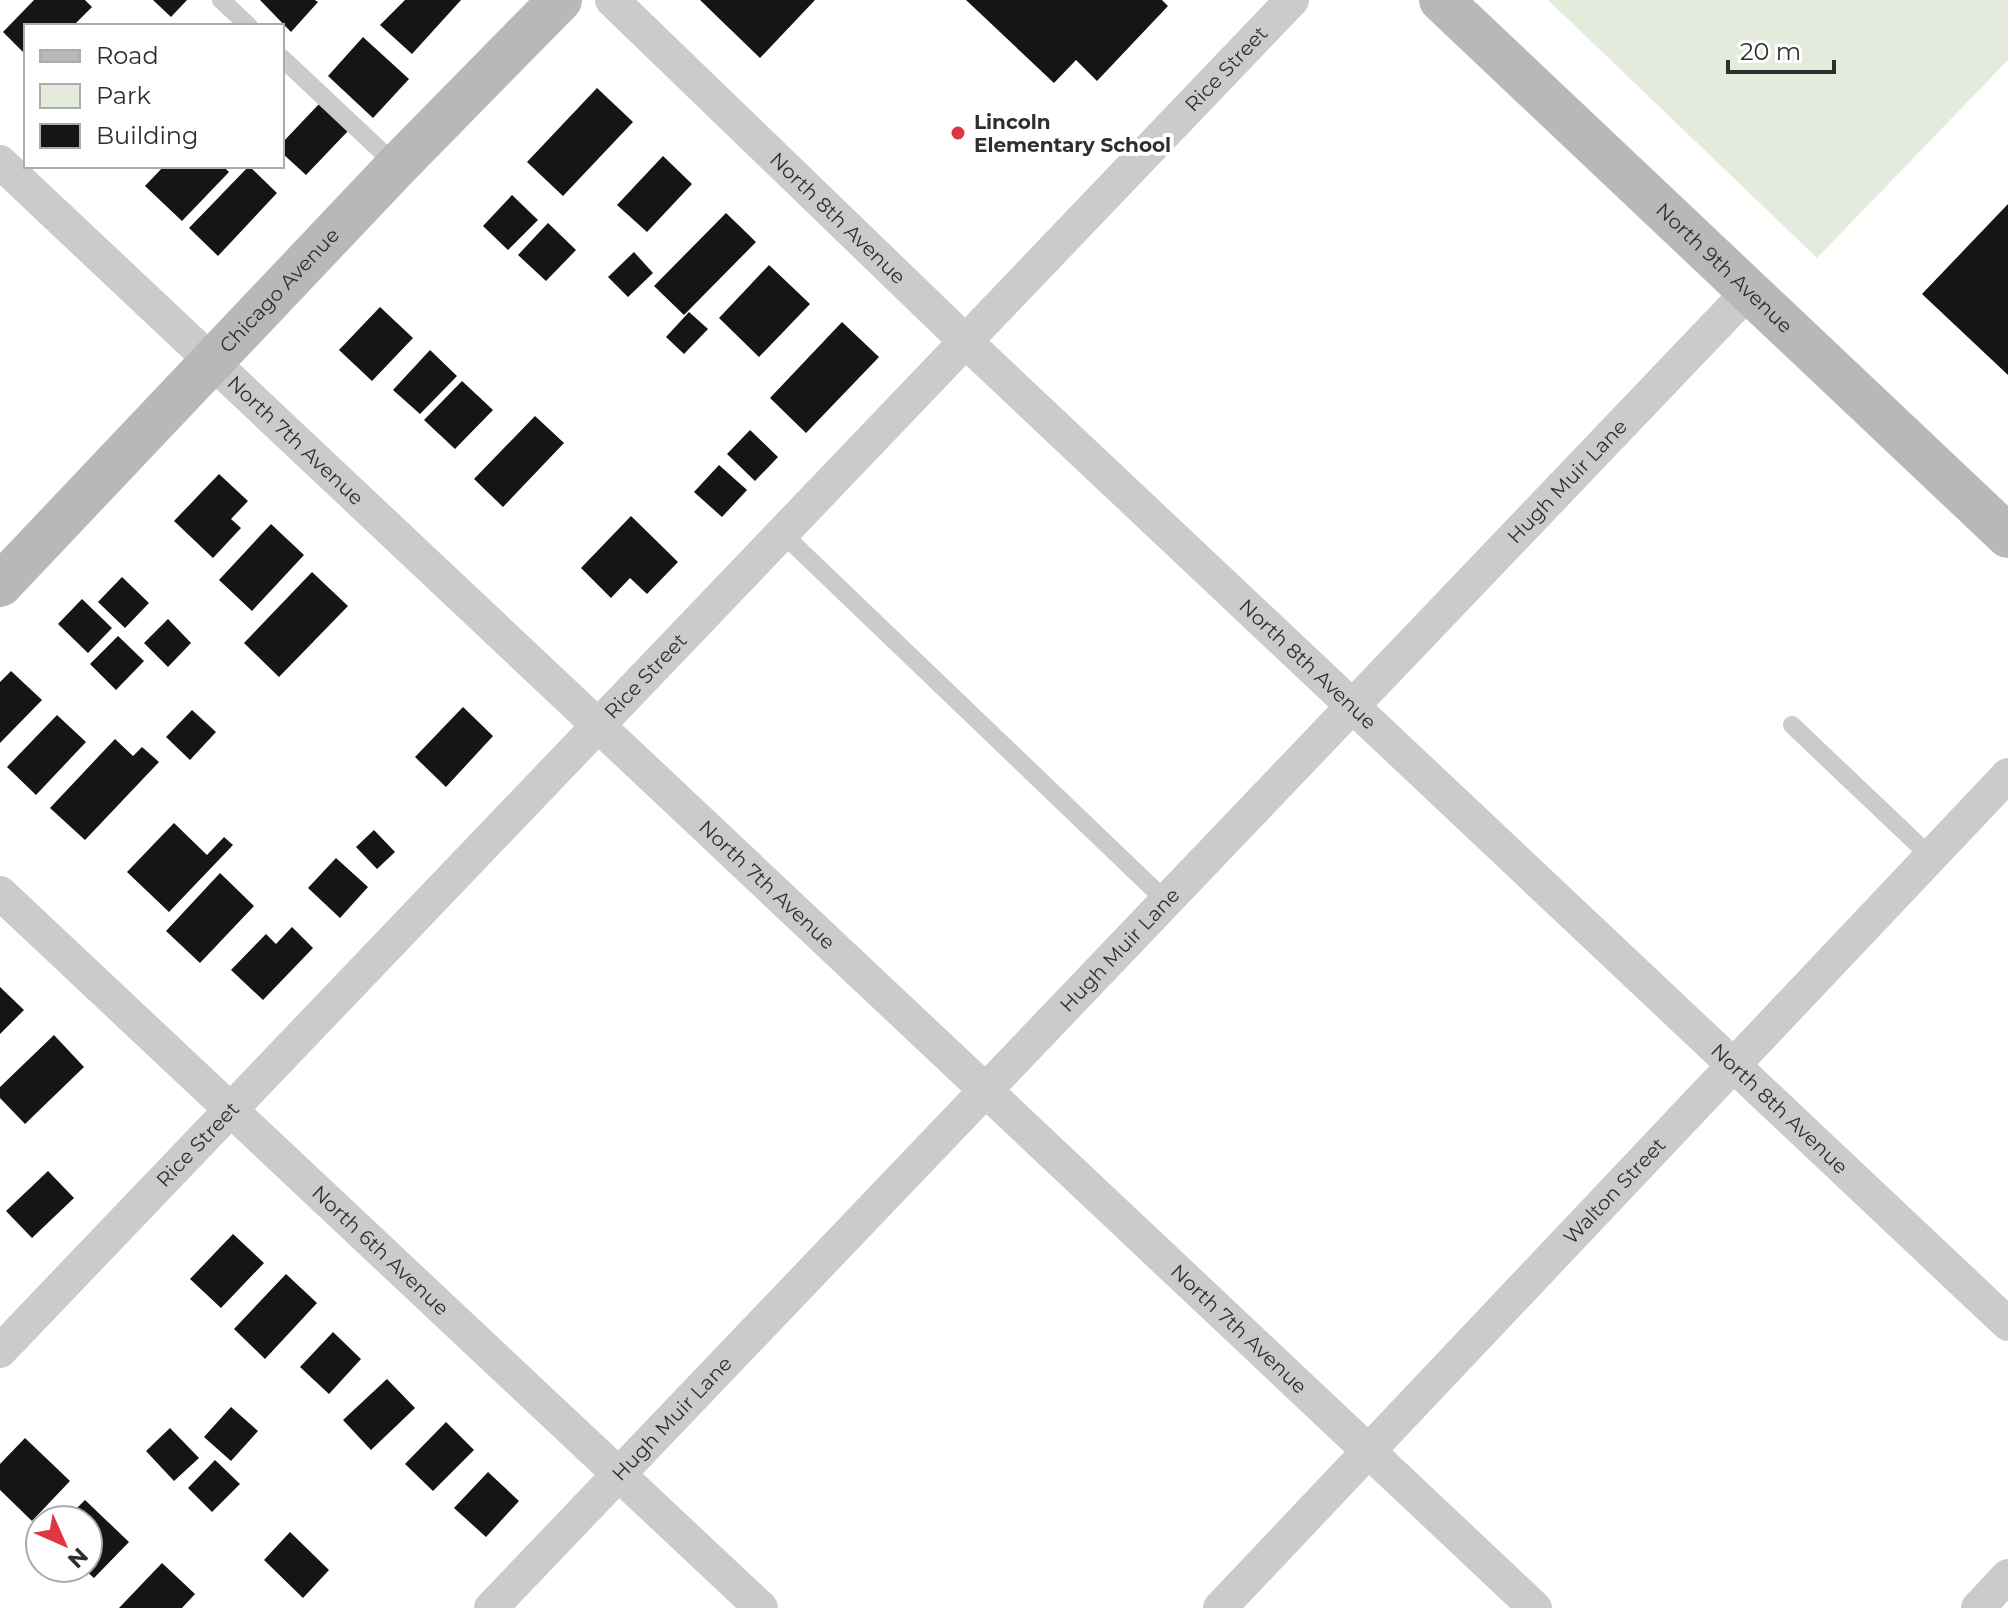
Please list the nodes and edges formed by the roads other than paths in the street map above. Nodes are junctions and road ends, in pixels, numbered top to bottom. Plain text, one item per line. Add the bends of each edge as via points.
1 (221, 0) edge
2 (560, 0) edge
3 (612, 0) edge
4 (1292, 0) edge
5 (1441, 0) edge
6 (247, 24) edge
7 (284, 60) edge
8 (0, 162) edge
9 (397, 166) junction
10 (1749, 291) junction
11 (965, 341) junction
12 (213, 363) junction
13 (782, 533) junction
14 (2008, 536) edge
15 (0, 585) edge
16 (1352, 706) junction
17 (1792, 725) dead end
18 (598, 726) junction
19 (2008, 775) edge
20 (1931, 857) junction
21 (0, 893) edge
22 (1166, 901) junction
23 (1733, 1065) junction
24 (985, 1090) junction
25 (231, 1110) junction
26 (2008, 1324) edge
27 (0, 1351) edge
28 (1368, 1451) junction
29 (619, 1474) junction
30 (2008, 1576) edge
31 (491, 1608) edge
32 (761, 1608) edge
33 (1220, 1608) edge
34 (1535, 1608) edge
35 (1978, 1608) edge

1 - 6 lane
2 - 9 main road, Chicago Avenue
3 - 11 street, North 8th Avenue
4 - 11 street, Rice Street
5 - 10 main road, North 9th Avenue
7 - 9 lane
8 - 12 street, North 7th Avenue
9 - 12 main road, Chicago Avenue
10 - 14 main road, North 9th Avenue
10 - 16 street, Hugh Muir Lane
11 - 13 street, Rice Street
11 - 16 street, North 8th Avenue
12 - 15 main road, Chicago Avenue
12 - 18 street, North 7th Avenue
13 - 18 street, Rice Street
13 - 22 lane
16 - 22 street, Hugh Muir Lane
16 - 23 street, North 8th Avenue
17 - 20 lane
18 - 24 street, North 7th Avenue
18 - 25 street, Rice Street
19 - 20 street, Walton Street
20 - 23 street, Walton Street
21 - 25 street, North 6th Avenue
22 - 24 street, Hugh Muir Lane
23 - 26 street, North 8th Avenue
23 - 28 street, Walton Street
24 - 28 street, North 7th Avenue
24 - 29 street, Hugh Muir Lane
25 - 27 street, Rice Street
25 - 29 street, North 6th Avenue
28 - 33 street, Walton Street
28 - 34 street, North 7th Avenue
29 - 31 street, Hugh Muir Lane
29 - 32 street, North 6th Avenue
30 - 35 street

